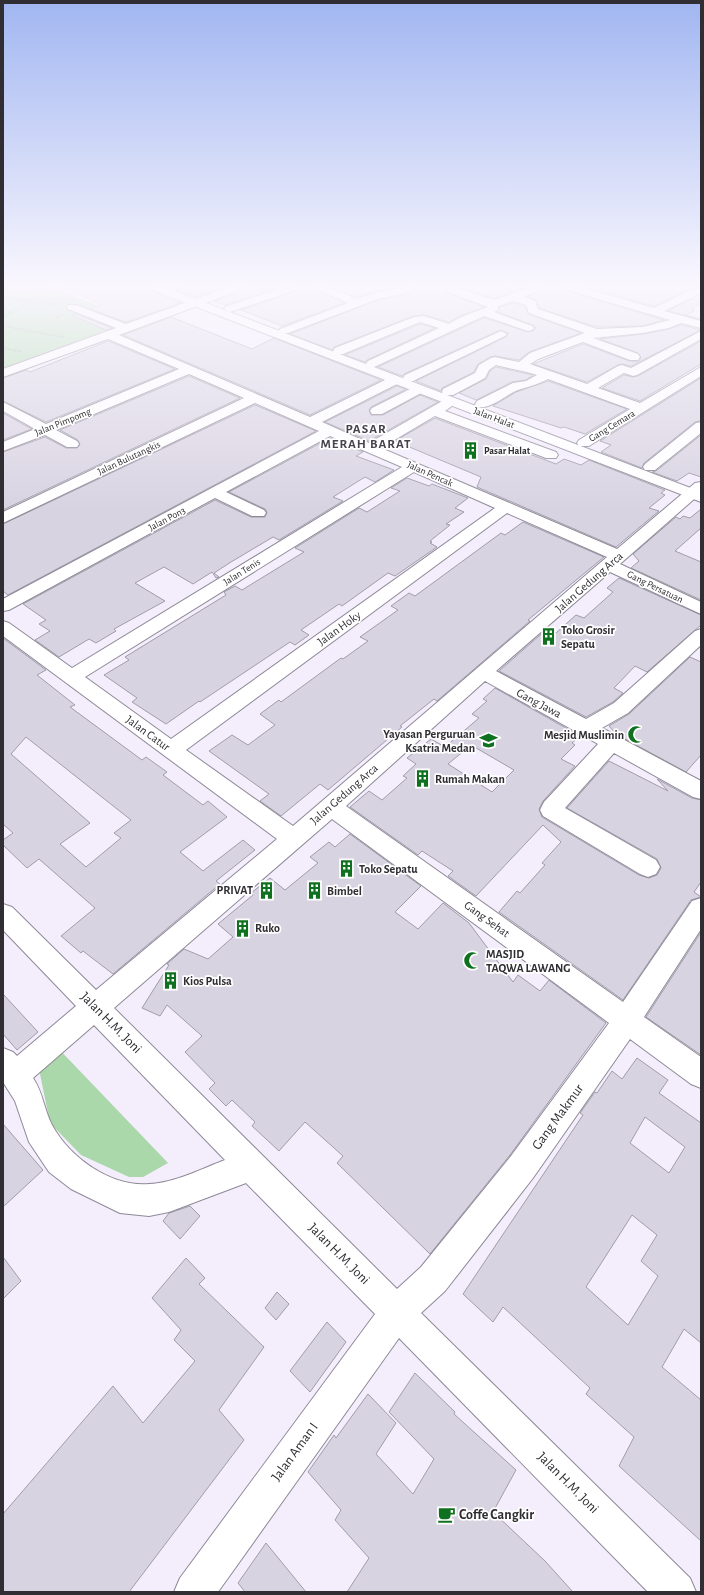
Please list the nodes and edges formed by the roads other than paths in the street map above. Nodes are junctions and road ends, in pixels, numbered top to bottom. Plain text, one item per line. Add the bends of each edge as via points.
1 (36, 361) edge
2 (172, 361) edge
3 (349, 361) edge
4 (365, 361) edge
5 (378, 361) edge
6 (444, 361) edge
7 (494, 361) edge
8 (496, 361) edge
9 (526, 361) edge
10 (652, 361) edge
11 (372, 364) junction
12 (523, 366) junction
13 (190, 369) junction
14 (701, 371) edge
15 (3, 373) edge
16 (546, 375) junction
17 (409, 378) junction
18 (395, 380) junction
19 (418, 389) junction
20 (588, 389) junction
21 (450, 397) junction
22 (255, 398) junction
23 (482, 404) junction
24 (3, 406) edge
25 (641, 408) junction
26 (377, 411) dead end
27 (436, 412) junction
28 (311, 422) junction
29 (701, 426) edge
30 (44, 430) junction
31 (330, 430) junction
32 (701, 438) edge
33 (584, 443) junction
34 (72, 444) dead end
35 (3, 447) edge
36 (370, 448) junction
37 (551, 455) dead end
38 (413, 467) junction
39 (654, 469) junction
40 (699, 491) edge
41 (216, 493) junction
42 (506, 507) junction
43 (258, 513) dead end
44 (3, 518) edge
45 (614, 560) junction
46 (3, 606) edge
47 (701, 609) edge
48 (3, 627) edge
49 (701, 635) edge
50 (483, 672) junction
51 (71, 677) junction
52 (586, 728) junction
53 (612, 742) junction
54 (172, 749) junction
55 (701, 791) edge
56 (331, 806) junction
57 (293, 839) junction
58 (648, 867) dead end
59 (699, 915) edge
60 (8, 927) edge
61 (96, 1007) junction
62 (627, 1020) junction
63 (9, 1068) edge
64 (701, 1074) edge
65 (252, 1166) junction
66 (397, 1312) junction
67 (194, 1592) edge
68 (676, 1592) edge

1 - 15 street
2 - 13 street, Jalan Pencak
3 - 18 street, Jalan Halat
4 - 11 street, Jalan Halat
5 - 11 street
6 - 17 street
7 - 21 street via 483,368 481,375
8 - 12 street
9 - 12 street
10 - 20 street via 633,372 622,369
11 - 17 street, Jalan Halat
12 - 16 street
13 - 22 street, Jalan Pencak
13 - 30 street, Jalan Pimpomg
14 - 25 street, Gang Cemara
16 - 20 street
16 - 23 street
17 - 21 street, Jalan Halat
18 - 19 street, Jalan Halat
18 - 28 street
19 - 21 street, Jalan Halat
19 - 26 street
20 - 25 street
21 - 23 street, Jalan Halat
21 - 27 street
21 - 40 street, Jalan Halat
22 - 28 street, Jalan Pencak
22 - 44 street, Jalan Bulutangkis
23 - 33 street, Jalan Halat
24 - 30 street
25 - 33 street, Gang Cemara
27 - 36 street
27 - 37 street
28 - 31 street, Jalan Pencak
29 - 39 street
30 - 34 street
30 - 35 street, Jalan Pimpomg
31 - 36 street, Jalan Pencak
31 - 41 street, Jalan Pon3
32 - 39 street
33 - 39 street, Jalan Halat
36 - 38 street, Jalan Pencak
38 - 42 street, Jalan Pencak
38 - 51 street, Jalan Tenis
39 - 40 street, Jalan Halat
40 - 45 street, Jalan Gedung Arca
41 - 43 street
41 - 46 street, Jalan Pon3
42 - 45 street, Jalan Pencak
42 - 54 street, Jalan Hoky
45 - 47 street, Gang Persatuan
45 - 50 street, Jalan Gedung Arca
48 - 51 street, Jalan Catur
49 - 52 street via 621,708
50 - 52 street, Gang Jawa
50 - 56 street, Jalan Gedung Arca
51 - 54 street, Jalan Catur
52 - 53 street, Gang Jawa
53 - 55 street, Gang Jawa
53 - 58 street via 551,810
54 - 57 street, Jalan Catur
56 - 57 street, Jalan Gedung Arca
56 - 62 street, Gang Sehat
57 - 61 street, Jalan Gedung Arca
59 - 62 street, Gang Makmur
60 - 61 street, Jalan H.M. Joni
61 - 63 street, Jalan Gedung Arca
61 - 65 street, Jalan H.M. Joni
62 - 64 street, Gang Sehat
62 - 66 street, Gang Makmur via 522,1167 463,1242 432,1279
63 - 65 street via 28,1095 39,1132 53,1153 82,1178 120,1197 149,1200 169,1196
65 - 66 street, Jalan H.M. Joni
66 - 67 street, Jalan Aman I
66 - 68 street, Jalan H.M. Joni

